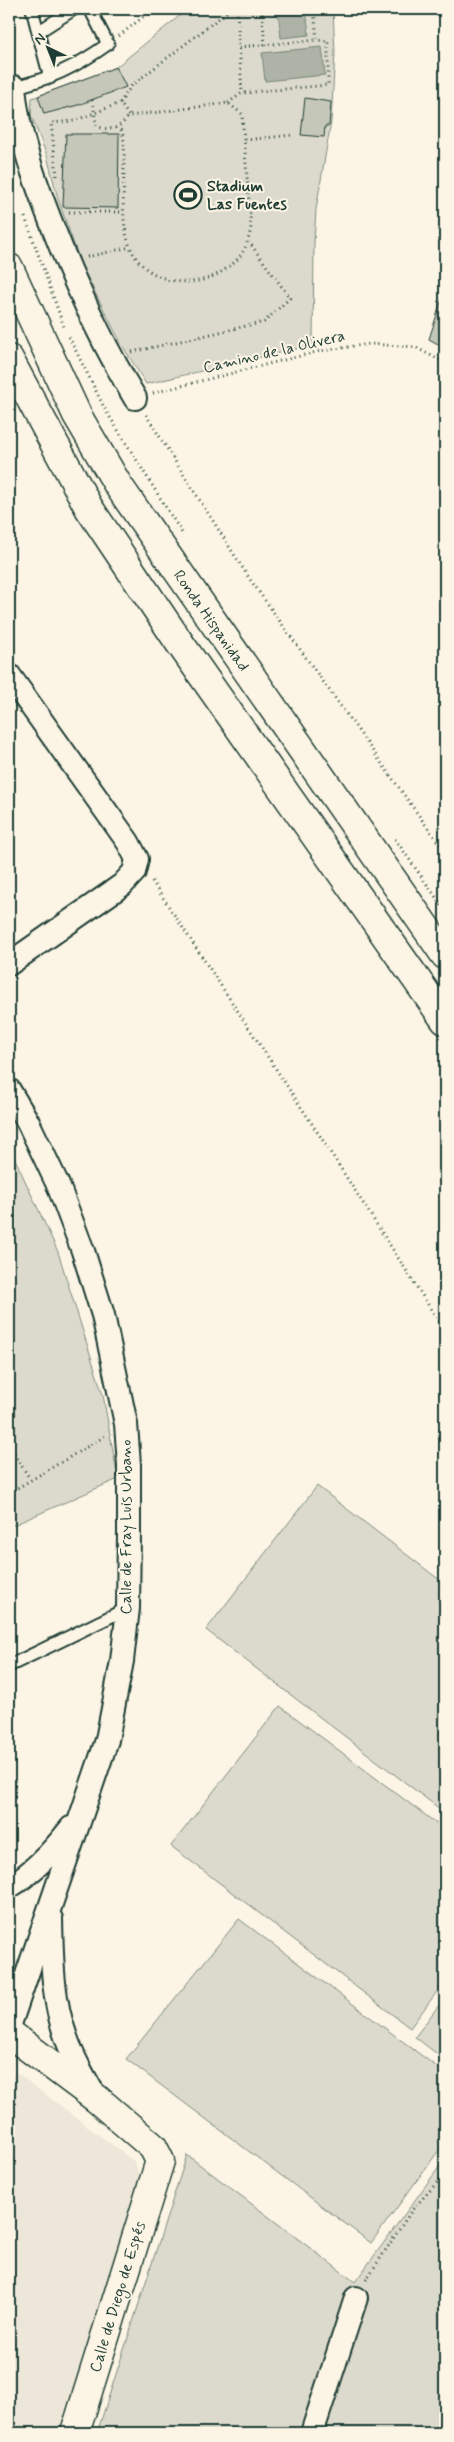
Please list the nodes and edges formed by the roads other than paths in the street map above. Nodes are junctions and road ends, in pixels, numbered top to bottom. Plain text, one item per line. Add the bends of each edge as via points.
1 (32, 9) edge
2 (74, 9) edge
3 (90, 9) edge
4 (38, 32) junction
5 (50, 78) junction
6 (11, 88) edge
7 (9, 268) edge
8 (9, 359) edge
9 (135, 398) road end
10 (9, 676) edge
11 (445, 955) edge
12 (9, 964) edge
13 (445, 1020) edge
14 (9, 1090) edge
15 (128, 1608) junction
16 (9, 1666) edge
17 (87, 1802) junction
18 (9, 1887) edge
19 (51, 1903) junction
20 (9, 2027) edge
21 (9, 2033) edge
22 (97, 2099) junction
23 (356, 2298) road end
24 (75, 2433) edge
25 (312, 2433) edge

1 - 4 lane
2 - 4 lane
3 - 5 lane via 108,44 79,65
4 - 5 lane
5 - 6 lane
6 - 9 street via 43,202 83,302
7 - 11 main road, Ronda Hispanidad via 77,415 118,485
8 - 13 main road via 90,508 185,650
10 - 12 street via 137,859 134,872 122,885
14 - 15 street, Calle de Fray Luis Urbano via 58,1185 74,1226 114,1360 126,1424 129,1465
15 - 16 lane
15 - 17 street, Calle de Fray Luis Urbano via 107,1740
17 - 18 street, Calle de Fray Luis Urbano via 55,1848
17 - 19 street, Calle de Fray Luis Urbano
19 - 20 street, Calle de Fray Luis Urbano
19 - 22 street via 54,1987 59,2014 78,2064
21 - 22 main road
22 - 24 main road, Calle de Diego de Espés via 153,2147 160,2161
23 - 25 street

